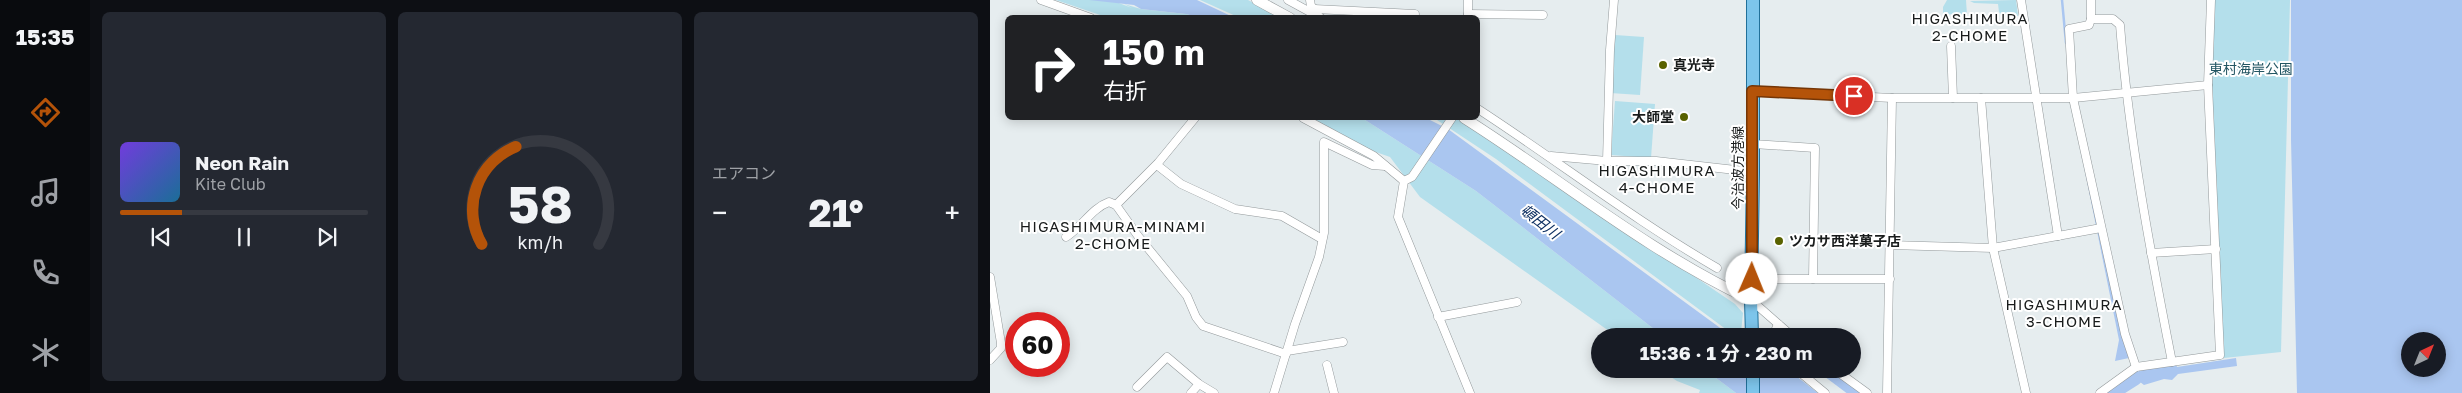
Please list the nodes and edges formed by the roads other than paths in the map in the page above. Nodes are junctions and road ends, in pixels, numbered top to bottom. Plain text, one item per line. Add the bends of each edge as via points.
1 (1042, 0) edge
2 (1257, 0) edge
3 (1288, 0) edge
4 (1310, 0) edge
5 (1468, 0) edge
6 (1614, 0) edge
7 (1753, 0) edge
8 (2021, 0) edge
9 (2090, 0) edge
10 (2212, 0) edge
11 (1314, 9) junction
12 (1416, 14) dead end
13 (1083, 15) edge
14 (1284, 15) edge
15 (1317, 15) edge
16 (1320, 15) edge
17 (1468, 15) edge
18 (1543, 15) dead end
19 (1480, 16) edge
20 (2091, 19) junction
21 (1952, 46) dead end
22 (2208, 85) junction
23 (1752, 91) junction
24 (2125, 93) junction
25 (1892, 98) junction
26 (1953, 98) junction
27 (1981, 98) junction
28 (2036, 98) junction
29 (2073, 98) junction
30 (1480, 110) edge
31 (1193, 120) edge
32 (1307, 120) edge
33 (1451, 120) edge
34 (1467, 120) edge
35 (1754, 144) junction
36 (1550, 156) junction
37 (1607, 161) junction
38 (1157, 165) junction
39 (1384, 166) junction
40 (1753, 172) junction
41 (1404, 181) junction
42 (1116, 205) junction
43 (2100, 228) junction
44 (2058, 236) junction
45 (1066, 237) dead end
46 (1322, 239) junction
47 (1890, 245) junction
48 (1992, 248) junction
49 (2216, 249) junction
50 (2151, 253) junction
51 (1717, 268) dead end
52 (990, 277) edge
53 (1752, 279) junction
54 (1813, 279) junction
55 (1890, 279) junction
56 (1750, 300) junction
57 (1517, 302) dead end
58 (1438, 317) junction
59 (1778, 324) junction
60 (1752, 328) edge
61 (1776, 328) edge
62 (1783, 328) edge
63 (1342, 342) dead end
64 (1286, 352) junction
65 (990, 360) edge
66 (2172, 362) junction
67 (1327, 366) dead end
68 (2136, 367) junction
69 (1753, 378) edge
70 (1807, 378) edge
71 (1846, 378) edge
72 (1199, 384) junction
73 (1137, 387) dead end
74 (1191, 393) edge
75 (1214, 393) edge
76 (1274, 393) edge
77 (1334, 393) edge
78 (1470, 393) edge
79 (1753, 393) edge
80 (1825, 393) edge
81 (1867, 393) edge
82 (1887, 393) edge
83 (2026, 393) edge
84 (2100, 393) edge

1 - 13 street
2 - 14 street
3 - 15 street
4 - 11 street
5 - 17 street
6 - 37 street
7 - 23 main road, 今治波方港線
8 - 28 street
9 - 20 street
10 - 22 street
11 - 12 street
11 - 16 street
18 - 19 street
20 - 24 street via 2113,19 2120,25
20 - 29 street via 2089,25 2069,29
21 - 26 street
22 - 24 street
22 - 49 street
23 - 25 street
23 - 35 main road, 今治波方港線
24 - 29 street
24 - 50 street
25 - 26 street
25 - 47 street
26 - 27 street
27 - 28 street
27 - 48 street
28 - 29 street
28 - 44 street
29 - 43 street
30 - 36 street
31 - 38 street
32 - 39 street via 1374,156
33 - 41 street via 1412,176
34 - 56 street via 1634,232
35 - 40 main road, 今治波方港線
35 - 54 street via 1815,148
36 - 37 street
36 - 51 street via 1674,243
37 - 40 street via 1656,161
38 - 42 street
38 - 46 street via 1181,184 1235,208 1282,216
39 - 41 street
39 - 46 street via 1372,165 1324,142
40 - 53 main road, 今治波方港線
41 - 58 street via 1398,217
42 - 45 street via 1109,202 1100,205
42 - 64 street via 1187,296 1203,326
43 - 44 street
43 - 68 street
44 - 48 street
46 - 64 street
47 - 48 street
47 - 55 street
48 - 83 street
49 - 50 street
49 - 66 street via 2220,356
50 - 66 street
52 - 65 street via 1001,343 1001,348
53 - 54 street
53 - 56 main road, 今治波方港線
54 - 55 street
55 - 82 street
56 - 59 street
56 - 60 main road, 今治波方港線
57 - 58 street
58 - 78 street
59 - 61 street
59 - 62 street
63 - 64 street
64 - 76 street
66 - 68 street
67 - 77 street
68 - 84 street
69 - 79 main road
70 - 80 street
71 - 81 street
72 - 73 street via 1167,357
72 - 74 street
72 - 75 street

